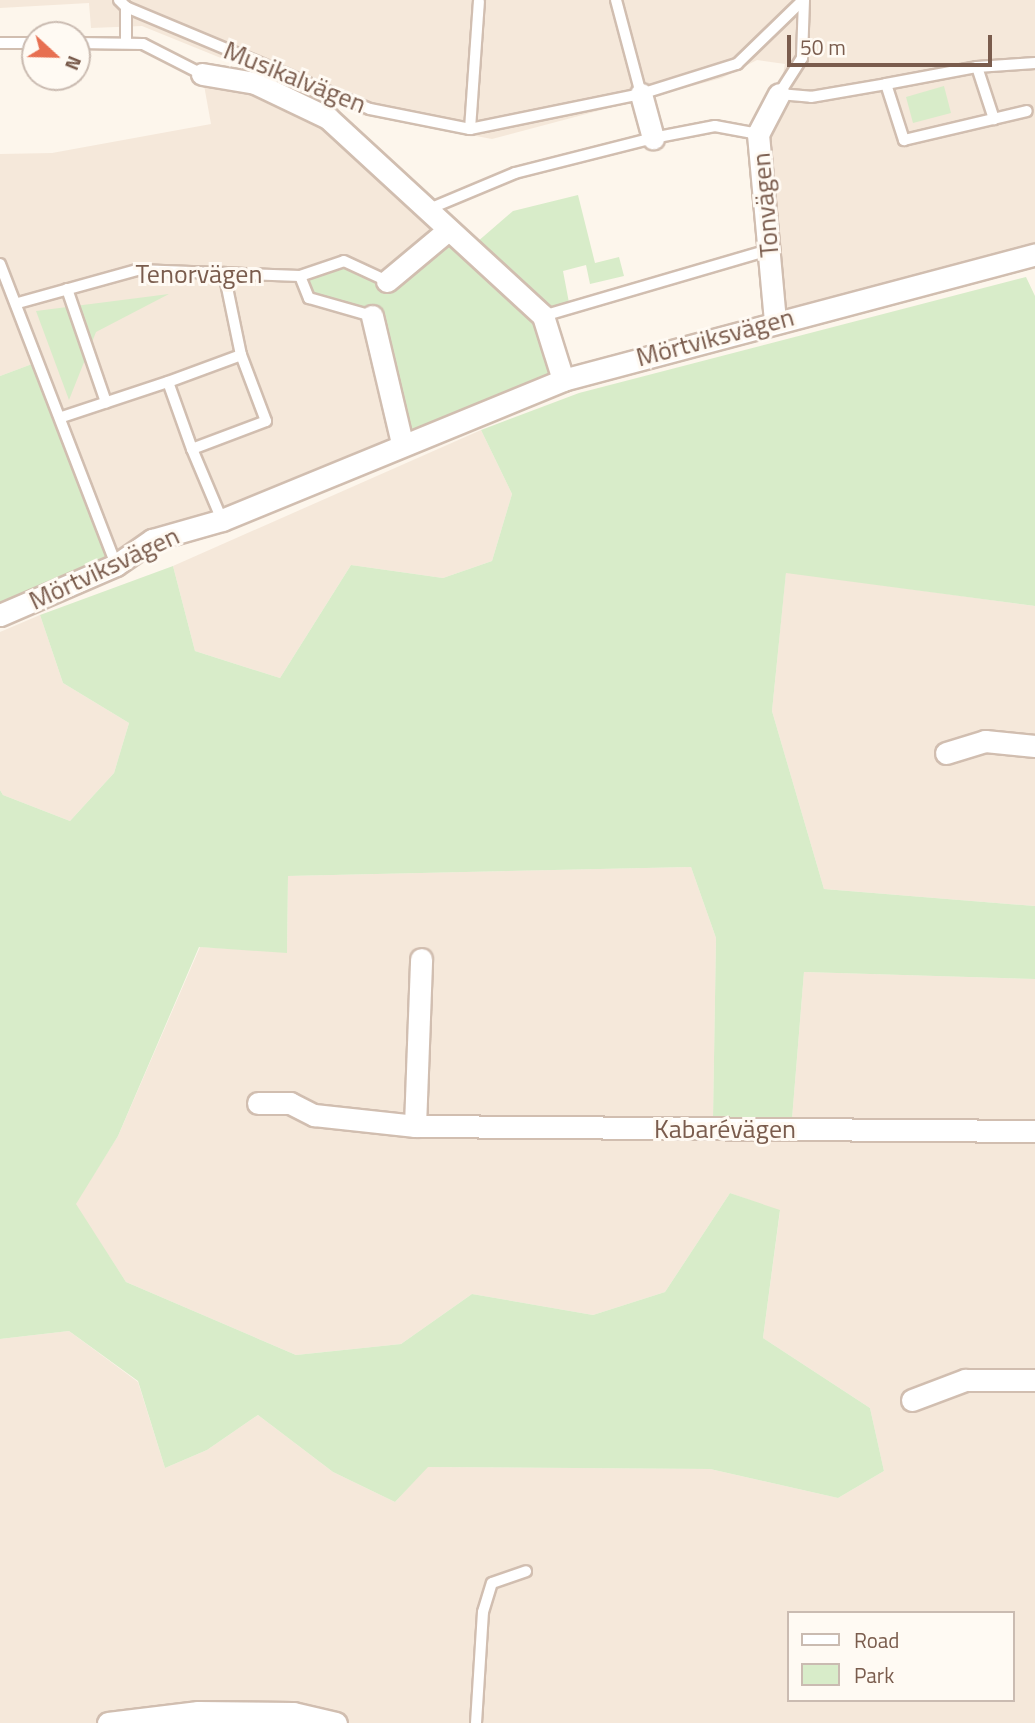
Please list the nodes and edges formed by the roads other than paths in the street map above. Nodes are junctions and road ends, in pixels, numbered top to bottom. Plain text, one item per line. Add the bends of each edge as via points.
1 (479, 0) edge
2 (616, 0) edge
3 (804, 0) edge
4 (123, 4) edge
5 (126, 42) junction
6 (0, 43) edge
7 (21, 43) edge
8 (91, 43) edge
9 (1035, 63) edge
10 (977, 66) junction
11 (202, 74) joint
12 (886, 84) junction
13 (641, 94) junction
14 (779, 94) junction
15 (1027, 111) dead end
16 (994, 119) junction
17 (470, 129) junction
18 (758, 134) junction
19 (653, 138) junction
20 (429, 209) junction
21 (448, 230) junction
22 (769, 250) junction
23 (1035, 254) edge
24 (0, 264) edge
25 (224, 273) junction
26 (300, 276) junction
27 (387, 281) joint
28 (67, 289) junction
29 (18, 303) junction
30 (372, 316) joint
31 (543, 316) junction
32 (775, 321) junction
33 (241, 355) junction
34 (563, 380) junction
35 (168, 382) junction
36 (106, 402) junction
37 (62, 417) junction
38 (402, 443) junction
39 (192, 449) junction
40 (222, 520) junction
41 (116, 565) junction
42 (0, 615) edge
43 (1035, 746) edge
44 (946, 753) dead end
45 (421, 959) dead end
46 (258, 1103) dead end
47 (415, 1126) junction
48 (1035, 1132) edge
49 (1035, 1380) edge
50 (912, 1400) dead end
51 (526, 1571) dead end
52 (108, 1723) edge
53 (336, 1723) edge
54 (476, 1723) edge

1 - 17 lane
2 - 13 lane
3 - 13 lane, Musikalvägen via 737,64
3 - 14 lane via 802,58
4 - 5 lane, Musikalvägen
4 - 17 lane, Musikalvägen via 370,109
5 - 8 lane, Musikalvägen
5 - 11 lane, Musikalvägen via 143,44
6 - 7 lane
9 - 10 lane
10 - 12 lane
10 - 16 lane
11 - 20 street, Musikalvägen via 255,83 328,118
12 - 14 lane via 811,97
12 - 16 lane via 904,140
13 - 17 lane, Musikalvägen
13 - 19 street
14 - 18 street, Tonvägen
15 - 16 lane
18 - 19 lane via 715,126
18 - 22 street, Tonvägen
19 - 20 lane via 515,173
20 - 21 street, Musikalvägen
21 - 27 street
21 - 31 street, Musikalvägen
22 - 31 lane
22 - 32 street, Tonvägen
23 - 32 street, Mörtviksvägen
24 - 29 lane
25 - 26 lane, Tenorvägen
25 - 28 lane, Tenorvägen via 137,270
25 - 33 lane
26 - 27 lane, Tenorvägen via 344,261
26 - 30 lane, Tenorvägen via 310,299
28 - 29 lane, Tenorvägen
28 - 36 lane
29 - 37 lane
30 - 38 street
31 - 34 street
32 - 34 street, Mörtviksvägen
33 - 35 lane
33 - 39 lane via 266,421
34 - 38 street, Mörtviksvägen
35 - 36 lane
35 - 39 lane
36 - 37 lane
37 - 41 lane
38 - 40 street, Mörtviksvägen
39 - 40 lane
40 - 41 street, Mörtviksvägen via 152,540
41 - 42 street, Mörtviksvägen
43 - 44 street via 985,741
45 - 47 street
46 - 47 street, Kabarévägen via 290,1103 314,1115
47 - 48 street, Kabarévägen
49 - 50 street via 965,1380
51 - 54 lane via 492,1583 483,1612
52 - 53 street via 198,1712 293,1713

